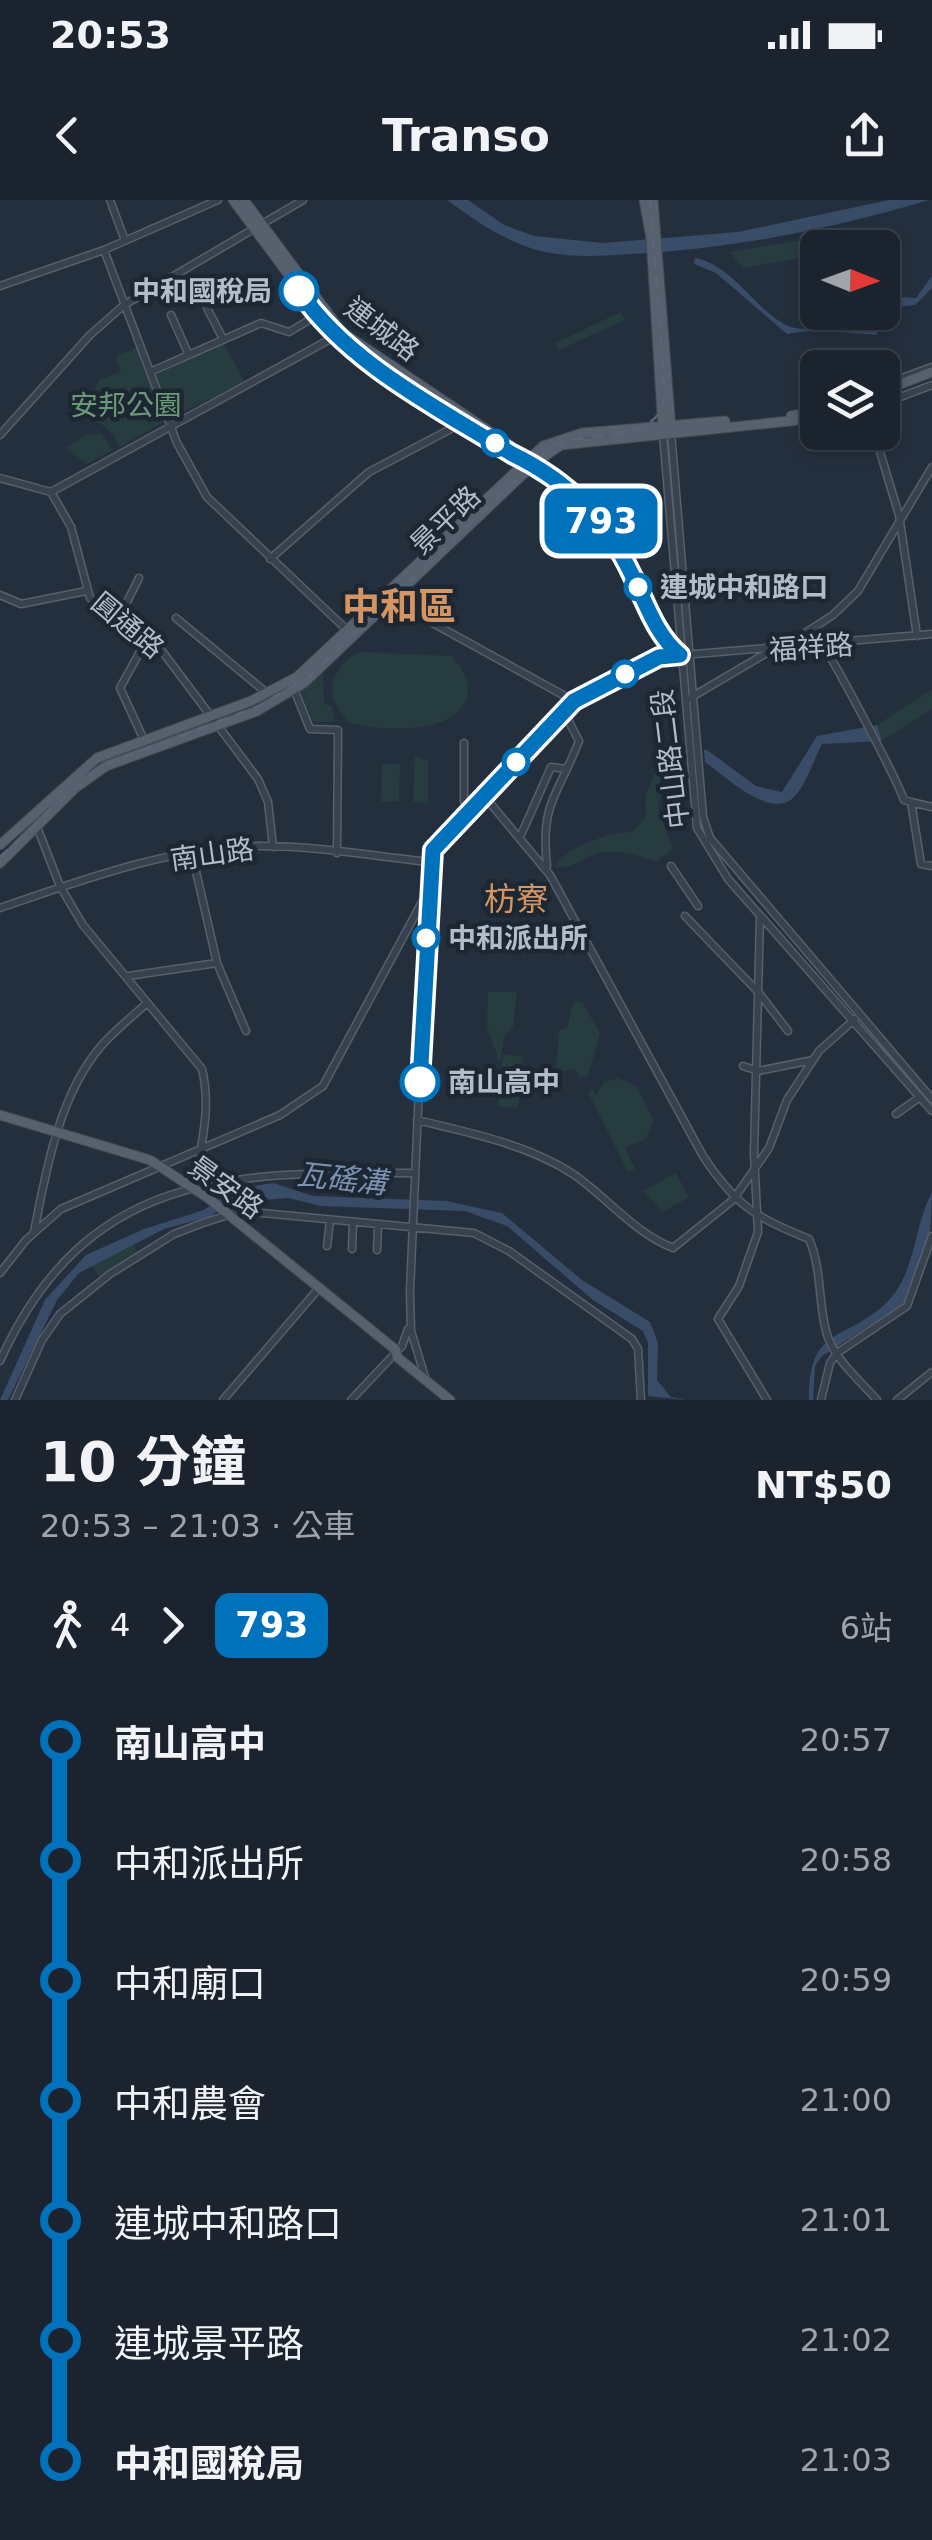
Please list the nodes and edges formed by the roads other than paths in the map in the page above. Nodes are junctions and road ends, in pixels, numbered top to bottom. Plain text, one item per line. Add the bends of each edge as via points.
1 (110, 200) edge
2 (218, 200) edge
3 (232, 200) edge
4 (244, 200) edge
5 (303, 200) edge
6 (644, 200) edge
7 (653, 200) edge
8 (257, 226) junction
9 (124, 238) junction
10 (652, 238) junction
11 (104, 250) junction
12 (0, 286) edge
13 (124, 305) junction
14 (207, 308) dead end
15 (171, 315) dead end
16 (316, 316) junction
17 (338, 334) junction
18 (223, 339) junction
19 (188, 353) junction
20 (150, 372) junction
21 (932, 376) edge
22 (900, 388) edge
23 (800, 417) edge
24 (462, 422) junction
25 (170, 425) junction
26 (667, 428) junction
27 (0, 436) edge
28 (879, 450) edge
29 (532, 460) junction
30 (932, 467) edge
31 (0, 478) edge
32 (51, 492) junction
33 (901, 525) junction
34 (270, 560) junction
35 (138, 578) dead end
36 (86, 591) junction
37 (0, 596) edge
38 (390, 598) junction
39 (120, 616) junction
40 (176, 618) dead end
41 (810, 628) junction
42 (932, 634) edge
43 (352, 635) junction
44 (148, 636) junction
45 (917, 637) junction
46 (824, 644) junction
47 (782, 649) junction
48 (770, 650) junction
49 (685, 655) junction
50 (292, 682) junction
51 (268, 694) junction
52 (692, 696) junction
53 (574, 701) junction
54 (684, 702) junction
55 (563, 710) junction
56 (214, 721) junction
57 (144, 740) junction
58 (464, 743) dead end
59 (566, 769) junction
60 (484, 797) junction
61 (911, 802) junction
62 (932, 807) edge
63 (468, 812) junction
64 (37, 827) junction
65 (520, 835) junction
66 (0, 845) edge
67 (274, 847) junction
68 (338, 852) junction
69 (192, 854) junction
70 (0, 862) edge
71 (429, 862) junction
72 (671, 866) dead end
73 (932, 866) edge
74 (547, 872) junction
75 (60, 886) junction
76 (429, 890) junction
77 (698, 906) dead end
78 (0, 908) edge
79 (686, 916) dead end
80 (760, 916) junction
81 (217, 963) junction
82 (128, 976) junction
83 (759, 993) junction
84 (148, 1003) junction
85 (856, 1018) junction
86 (246, 1031) dead end
87 (788, 1031) dead end
88 (813, 1060) junction
89 (743, 1066) dead end
90 (758, 1071) junction
91 (920, 1097) junction
92 (932, 1099) edge
93 (932, 1111) edge
94 (0, 1114) edge
95 (896, 1114) dead end
96 (417, 1120) junction
97 (58, 1132) junction
98 (200, 1151) junction
99 (756, 1166) junction
100 (160, 1167) junction
101 (416, 1174) junction
102 (194, 1189) junction
103 (733, 1200) junction
104 (231, 1218) junction
105 (759, 1219) junction
106 (330, 1222) junction
107 (353, 1224) junction
108 (378, 1226) junction
109 (412, 1229) junction
110 (34, 1232) junction
111 (932, 1236) edge
112 (327, 1246) dead end
113 (352, 1249) dead end
114 (377, 1250) dead end
115 (0, 1273) edge
116 (320, 1288) junction
117 (410, 1291) junction
118 (410, 1317) junction
119 (396, 1350) junction
120 (836, 1352) junction
121 (0, 1361) edge
122 (932, 1372) edge
123 (427, 1382) junction
124 (15, 1400) edge
125 (223, 1400) edge
126 (352, 1400) edge
127 (450, 1400) edge
128 (641, 1400) edge
129 (767, 1400) edge
130 (821, 1400) edge
131 (877, 1400) edge
132 (896, 1400) edge

1 - 9 street
2 - 9 street
3 - 8 main road, 連城路
4 - 8 main road, 連城路
5 - 8 street
6 - 10 main road, 中山路二段
7 - 10 main road, 中山路二段
8 - 13 street
8 - 16 main road, 連城路
8 - 17 main road, 連城路
9 - 11 street
10 - 26 main road, 中山路二段
11 - 12 street
11 - 13 street
13 - 20 street
13 - 27 street
14 - 18 street
15 - 19 street
16 - 17 main road, 連城路
16 - 18 street via 289,332 261,323
17 - 24 main road, 連城路
17 - 25 street
17 - 29 main road, 連城路
18 - 19 street
19 - 20 street
20 - 25 street
21 - 22 main road
23 - 26 main road, 景平路
24 - 29 main road, 連城路
24 - 34 street via 369,472
25 - 32 street
25 - 34 street via 207,496
26 - 29 main road, 景平路 via 569,434
26 - 49 street, 中山路二段
28 - 33 street
29 - 38 main road, 景平路
29 - 49 street, 連城路 via 606,528 662,636
30 - 33 street
31 - 32 street
32 - 36 street, 圓通路 via 72,527
33 - 41 street via 858,591
33 - 45 street
34 - 43 street
35 - 39 street
36 - 37 street via 20,604
36 - 39 street, 圓通路
38 - 43 main road, 景平路
38 - 53 street
39 - 44 street, 圓通路
40 - 51 street
41 - 46 street
41 - 47 street
42 - 45 street, 福祥路
43 - 50 main road, 景平路
44 - 56 street, 圓通路
44 - 57 street via 120,688
45 - 46 street, 福祥路
46 - 47 street, 福祥路
46 - 61 street via 904,800
47 - 48 street, 福祥路
48 - 49 street, 福祥路
48 - 52 street
49 - 52 street, 中山路二段
49 - 53 street, 福祥路 via 659,657
49 - 54 street, 中山路二段
50 - 51 main road, 景平路
50 - 56 main road, 景平路
50 - 68 street via 310,729 338,730
51 - 56 main road, 景平路
52 - 54 street
52 - 85 street, 中山路二段 via 710,838
53 - 55 street, 福祥路
54 - 80 street, 中山路二段 via 696,828
55 - 59 street via 579,741
55 - 60 street, 福祥路
56 - 57 main road, 景平路
56 - 64 main road, 景平路 via 106,766
56 - 67 street, 圓通路 via 264,788
57 - 66 main road, 景平路 via 88,764
58 - 63 street
59 - 65 street via 551,766
59 - 74 street via 545,815
60 - 63 street, 福祥路
60 - 65 street
61 - 62 street
61 - 73 street via 921,864
63 - 71 street, 福祥路
64 - 70 main road, 景平路
64 - 75 street
65 - 74 street
67 - 68 street, 南山路
67 - 69 street, 南山路
68 - 71 street, 南山路
69 - 75 street, 南山路
69 - 81 street
71 - 76 street
72 - 77 street
74 - 103 street
75 - 78 street, 南山路
75 - 82 street via 82,925
76 - 96 street
76 - 98 street via 323,1086 280,1115
79 - 83 street
80 - 83 street
80 - 85 street, 中山路二段
81 - 82 street
81 - 86 street
82 - 84 street
83 - 87 street
83 - 90 street
84 - 97 street via 90,1061
84 - 98 street via 202,1068
85 - 88 street
85 - 91 street, 中山路二段
85 - 92 street, 中山路二段
88 - 90 street
88 - 99 street
89 - 90 street
90 - 99 street
91 - 93 street, 中山路二段
91 - 95 street
94 - 97 main road, 景安路
96 - 101 street
96 - 103 street via 560,1166 637,1229 674,1248
97 - 100 main road, 景安路
97 - 110 street
98 - 100 street
98 - 102 street
99 - 103 street
99 - 105 street
100 - 102 main road, 景安路
100 - 110 street via 80,1198
101 - 102 street via 281,1174
101 - 109 street
102 - 104 main road, 景安路
102 - 121 street via 172,1191 111,1220 76,1251 20,1320
103 - 105 street
104 - 106 street via 240,1211
104 - 116 main road, 景安路
104 - 124 street via 174,1234 80,1296 42,1340
105 - 120 street via 809,1240
105 - 129 street via 739,1286 718,1320
106 - 107 street
106 - 112 street
107 - 108 street
107 - 113 street
108 - 109 street
108 - 114 street
109 - 117 street
109 - 128 street via 474,1234 632,1339
110 - 115 street
111 - 120 street via 907,1306
116 - 119 main road, 景安路
116 - 125 street
117 - 118 street
117 - 119 street
118 - 119 street via 406,1341
118 - 123 street
119 - 123 main road, 景安路
119 - 126 street
120 - 130 street
120 - 131 street
122 - 132 street
123 - 127 main road, 景安路

